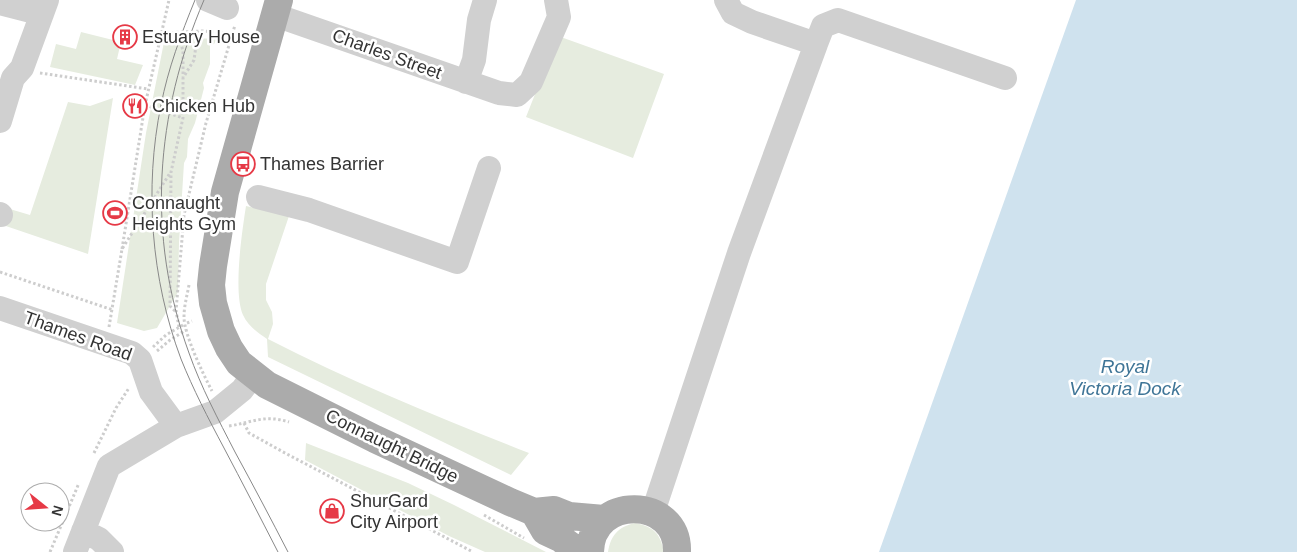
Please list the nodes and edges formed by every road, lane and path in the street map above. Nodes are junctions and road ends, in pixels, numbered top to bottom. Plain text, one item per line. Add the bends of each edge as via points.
1 (170, 0) edge
2 (485, 0) edge
3 (556, 0) edge
4 (726, 0) edge
5 (0, 3) edge
6 (44, 7) edge
7 (277, 7) edge
8 (224, 9) edge
9 (198, 31) junction
10 (176, 32) junction
11 (161, 33) junction
12 (232, 34) junction
13 (816, 44) junction
14 (17, 73) edge
15 (183, 78) junction
16 (1006, 78) dead end
17 (466, 82) junction
18 (148, 89) junction
19 (145, 105) junction
20 (183, 118) junction
21 (0, 121) edge
22 (489, 168) dead end
23 (170, 172) junction
24 (258, 197) dead end
25 (122, 249) junction
26 (0, 272) edge
27 (187, 297) dead end
28 (0, 308) edge
29 (113, 310) junction
30 (176, 311) junction
31 (192, 321) dead end
32 (109, 327) dead end
33 (179, 327) junction
34 (186, 330) junction
35 (152, 349) dead end
36 (153, 355) dead end
37 (253, 375) junction
38 (213, 392) dead end
39 (253, 419) dead end
40 (243, 423) junction
41 (237, 425) dead end
42 (176, 426) junction
43 (534, 512) junction
44 (653, 512) junction
45 (604, 519) junction
46 (79, 541) edge
47 (462, 547) junction
48 (681, 547) edge
49 (112, 552) edge
50 (458, 552) edge
51 (473, 552) edge
52 (579, 552) edge
53 (590, 552) edge

1 - 11 path
2 - 17 street via 474,60
3 - 17 street, Charles Street via 559,17 531,82 517,95 499,93
4 - 13 street via 733,14
5 - 6 street
6 - 14 street
7 - 17 street, Charles Street
7 - 37 main road, Connaught Bridge via 225,191 211,285 220,331 239,363
8 - 12 path
9 - 10 path
9 - 12 path
9 - 15 path via 194,60
10 - 11 path
10 - 15 path via 182,50
11 - 18 path
12 - 30 path via 184,215
13 - 16 street via 823,26 838,20
13 - 44 street via 739,253
14 - 18 path
14 - 21 street
15 - 20 path
18 - 19 path
19 - 20 path
19 - 25 path
20 - 23 path
22 - 24 street via 457,262 309,210
23 - 25 path
23 - 30 path via 170,306
25 - 29 path
26 - 29 path
27 - 34 path
28 - 42 street, Thames Road via 132,352 140,360 151,392
29 - 32 path
30 - 33 path
31 - 33 path
33 - 35 path
34 - 36 path
34 - 38 path
37 - 42 street via 242,390 215,412
37 - 43 main road, Connaught Bridge via 375,439
39 - 40 path
40 - 41 path
40 - 47 path via 254,436
42 - 46 street via 109,466
43 - 45 main road, Connaught Bridge via 554,510 569,516
43 - 52 main road via 545,531
44 - 45 main road via 636,508 619,510
44 - 48 main road via 666,522
45 - 53 main road via 595,531
46 - 49 street via 99,538
47 - 50 path
47 - 51 path

